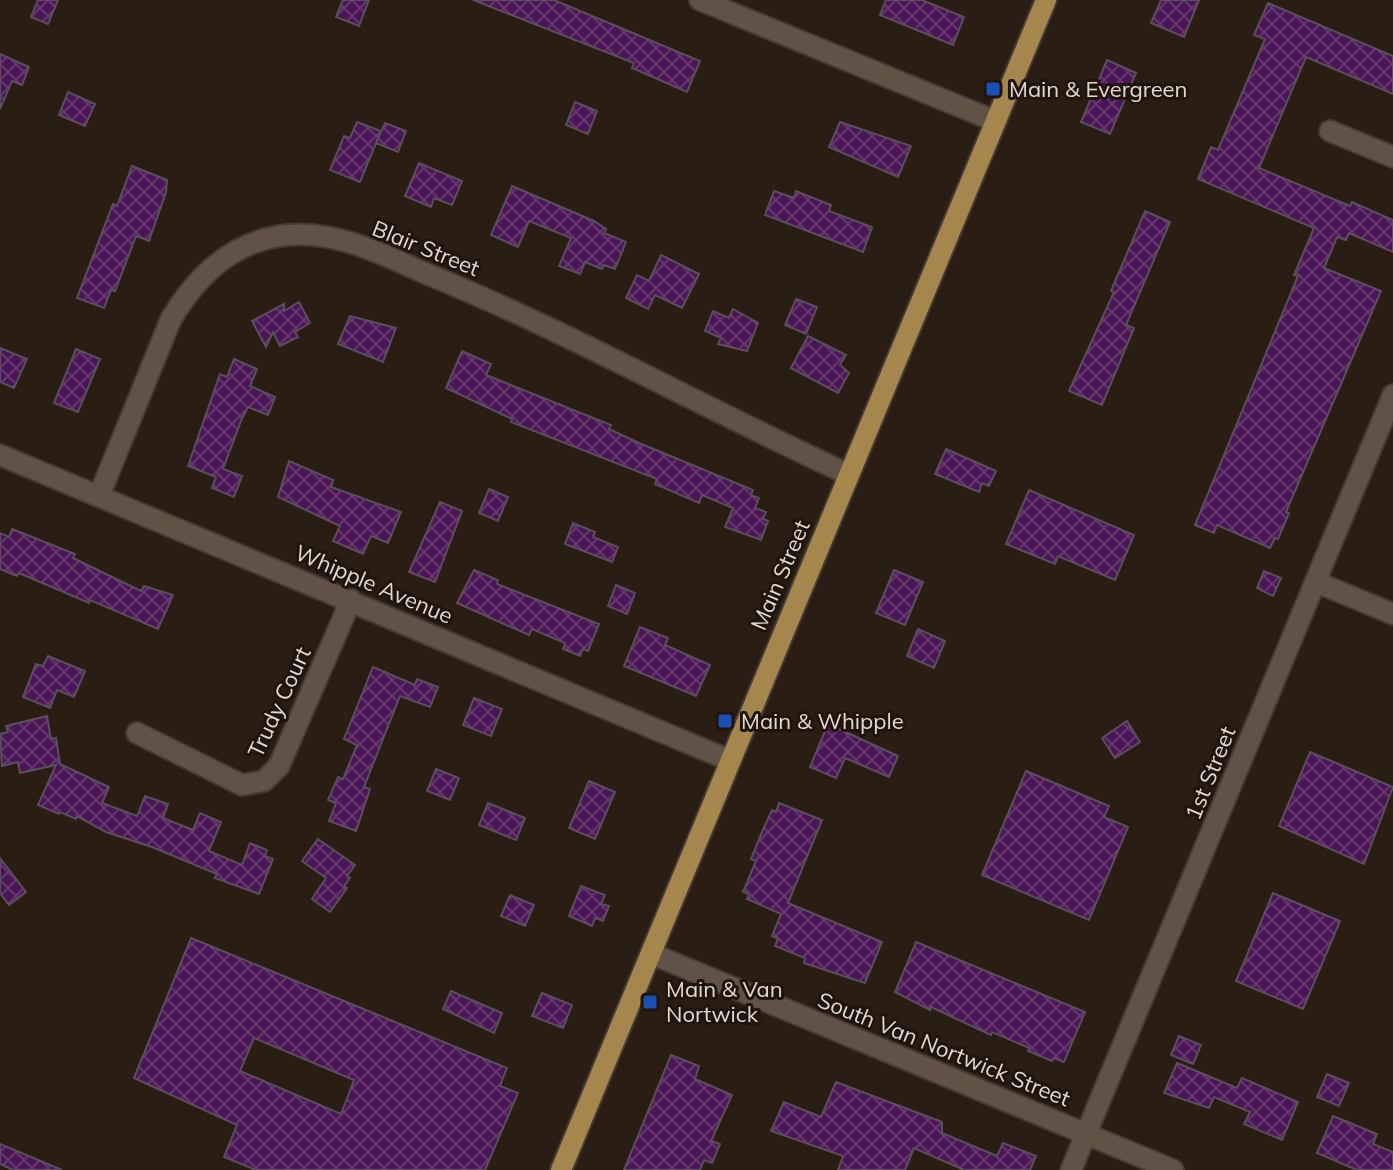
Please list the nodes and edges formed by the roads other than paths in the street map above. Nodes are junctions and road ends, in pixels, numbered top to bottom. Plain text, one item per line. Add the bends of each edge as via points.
1 (700, 0) edge
2 (1046, 0) edge
3 (995, 121) junction
4 (1330, 131) dead end
5 (1393, 157) edge
6 (1393, 395) edge
7 (0, 455) edge
8 (848, 474) junction
9 (99, 496) junction
10 (1316, 582) junction
11 (351, 600) junction
12 (1393, 614) edge
13 (137, 733) dead end
14 (729, 760) junction
15 (652, 954) junction
16 (1086, 1134) junction
17 (561, 1170) edge
18 (1071, 1170) edge
19 (1173, 1170) edge

1 - 3 street
2 - 3 main road, Main Street
3 - 8 main road, Main Street
4 - 5 street
6 - 10 street, 1st Street
7 - 9 street, Whipple Avenue
8 - 9 street, Blair Street via 489,300 357,245 292,235 239,248 187,293 171,319
8 - 14 main road, Main Street
9 - 11 street, Whipple Avenue
10 - 12 street
10 - 16 street, 1st Street
11 - 13 street, Trudy Court via 279,766 264,781 242,785
11 - 14 street, Whipple Avenue
14 - 15 main road, Main Street
15 - 16 street, South Van Nortwick Street
15 - 17 main road, Main Street
16 - 18 street, 1st Street
16 - 19 street, South Van Nortwick Street

